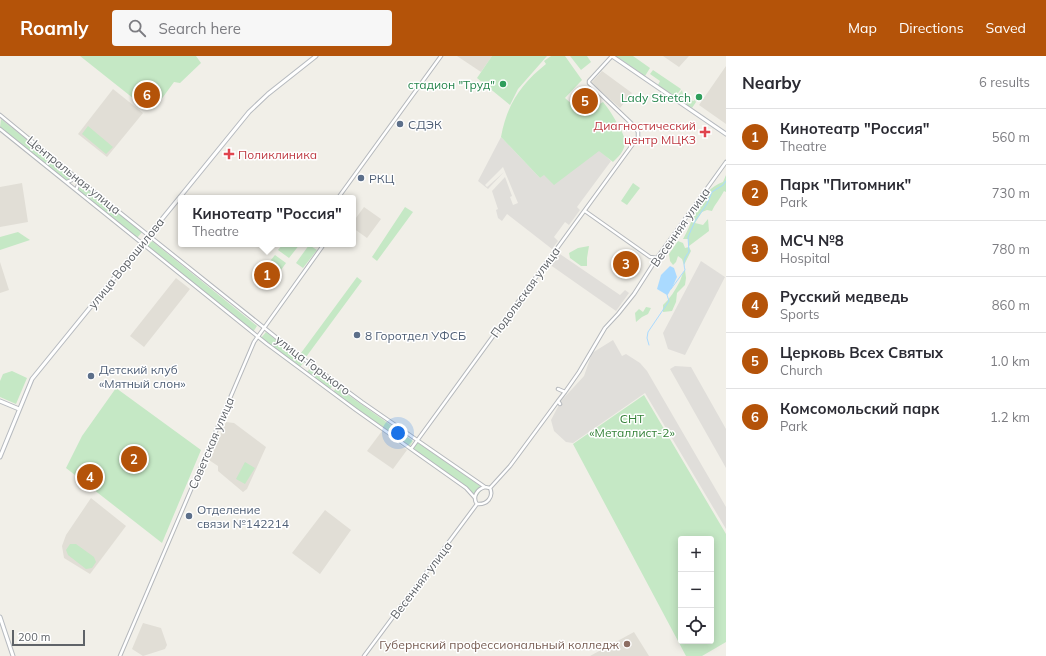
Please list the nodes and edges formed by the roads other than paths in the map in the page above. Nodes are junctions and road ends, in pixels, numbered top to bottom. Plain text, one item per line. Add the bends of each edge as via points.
1 (316, 56) edge
2 (440, 56) edge
3 (612, 56) edge
4 (1, 117) edge
5 (0, 129) edge
6 (726, 134) edge
7 (726, 162) edge
8 (73, 175) junction
9 (66, 182) junction
10 (82, 183) junction
11 (76, 190) junction
12 (182, 195) edge
13 (340, 195) edge
14 (178, 199) edge
15 (584, 211) junction
16 (148, 236) junction
17 (142, 243) junction
18 (322, 247) edge
19 (657, 258) junction
20 (264, 328) junction
21 (257, 337) junction
22 (558, 388) dead end
23 (565, 392) junction
24 (0, 401) edge
25 (19, 409) junction
26 (417, 440) junction
27 (411, 449) junction
28 (0, 457) edge
29 (485, 487) junction
30 (490, 488) junction
31 (475, 498) junction
32 (478, 504) junction
33 (0, 617) edge
34 (13, 656) edge
35 (120, 656) edge
36 (364, 656) edge

1 - 12 main road, улица Ворошилова via 256,104
2 - 13 street
3 - 6 main road
3 - 15 street, Подольская улица via 589,83 632,124 639,135
4 - 8 street, Центральная улица
5 - 9 street, Центральная улица
7 - 19 street, Весенняя улица
8 - 9 street via 72,180
8 - 10 street, Центральная улица
9 - 11 street, Центральная улица
10 - 11 street
10 - 16 street, Центральная улица
11 - 17 street, Центральная улица
14 - 16 main road, улица Ворошилова
15 - 19 street via 650,257
15 - 26 street, Подольская улица
16 - 17 main road, улица Ворошилова
16 - 20 street, улица Горького
17 - 21 street, улица Горького
17 - 25 main road, улица Ворошилова via 32,379
18 - 20 street, Советская улица
19 - 23 street, Весенняя улица via 634,294 605,328
20 - 21 street, Советская улица
20 - 26 street, улица Горького via 337,384
21 - 27 street, улица Горького
21 - 35 street, Советская улица
22 - 23 street
23 - 30 street, Весенняя улица via 510,466
24 - 25 main road
25 - 28 main road, улица Ворошилова
26 - 27 street, Подольская улица
26 - 29 street, улица Горького
27 - 31 street, улица Горького via 466,488
29 - 30 street
29 - 31 street via 478,491
30 - 32 street via 491,495 488,501
31 - 32 street
32 - 36 street, Весенняя улица
33 - 34 main road

